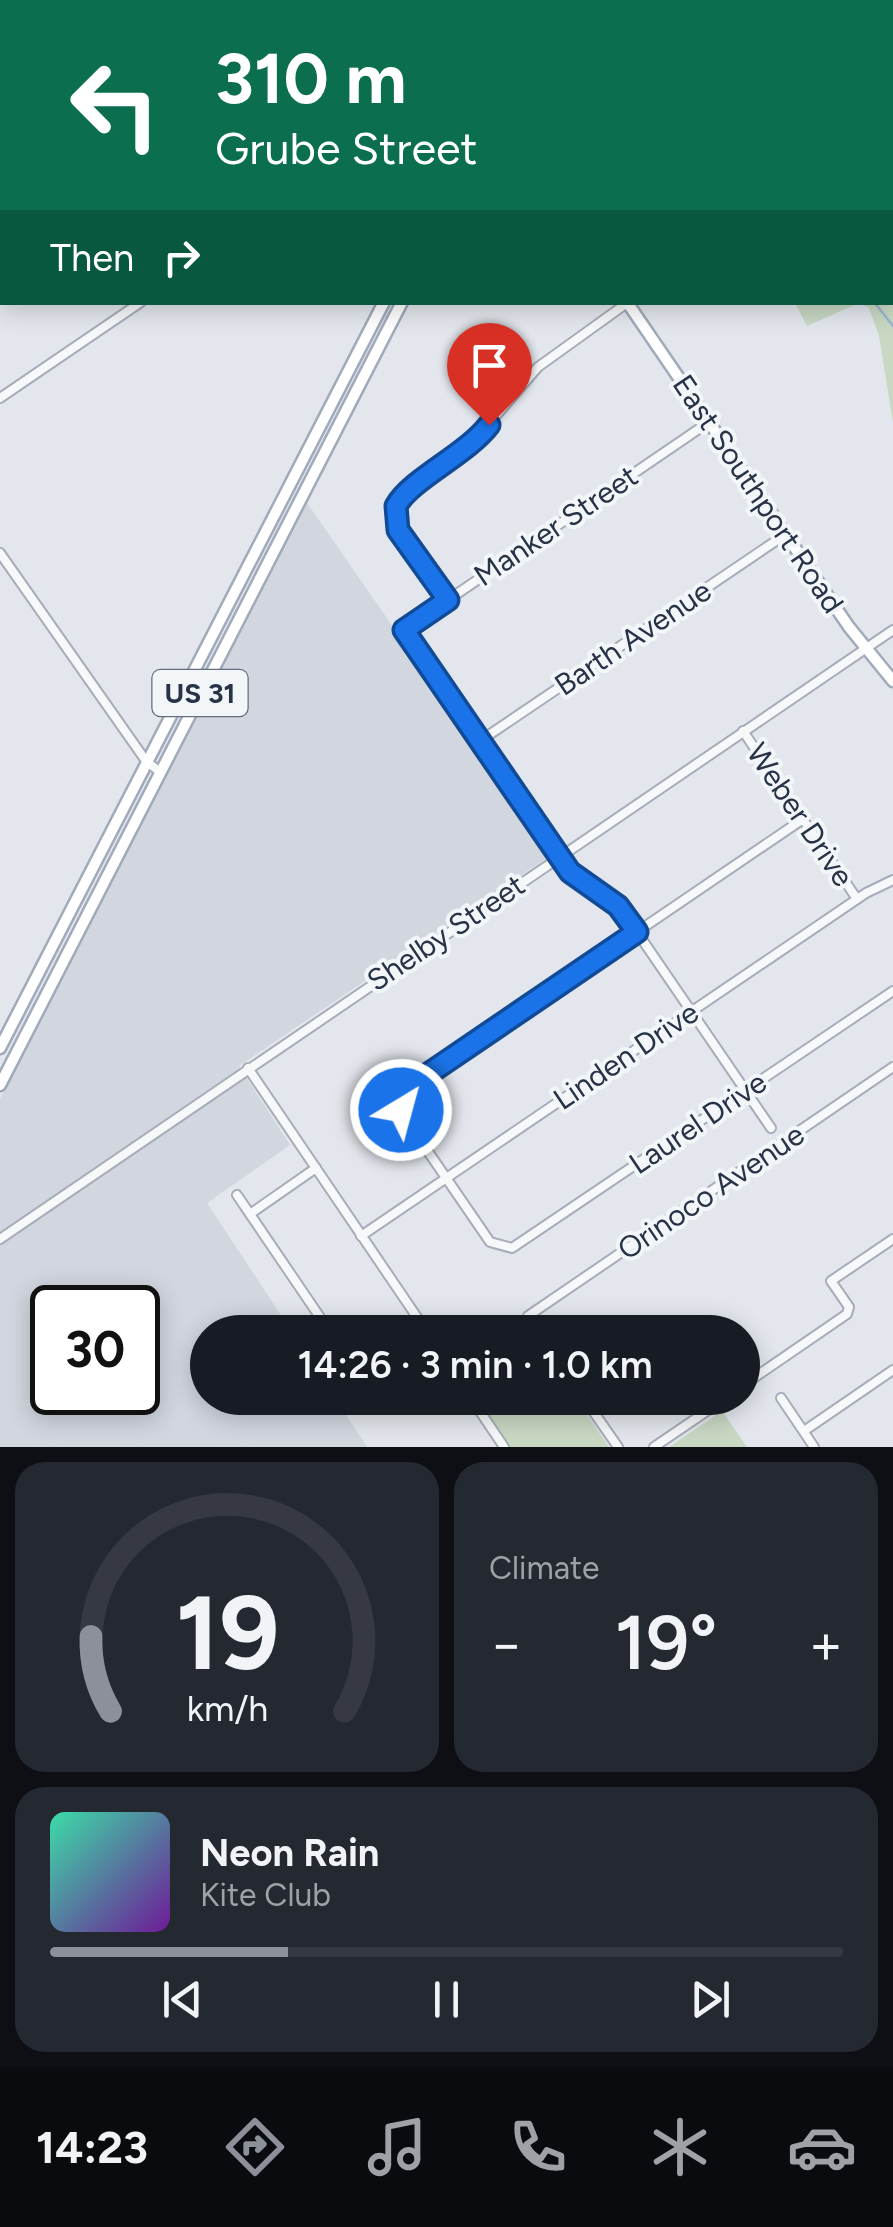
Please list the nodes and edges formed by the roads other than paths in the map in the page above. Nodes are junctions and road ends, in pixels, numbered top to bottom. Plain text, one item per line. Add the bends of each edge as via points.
1 (136, 305) edge
2 (382, 305) edge
3 (400, 305) edge
4 (624, 305) edge
5 (628, 305) edge
6 (0, 398) edge
7 (709, 422) junction
8 (786, 534) junction
9 (0, 553) edge
10 (448, 600) junction
11 (893, 630) edge
12 (865, 648) junction
13 (893, 681) edge
14 (743, 731) junction
15 (480, 741) junction
16 (146, 761) junction
17 (160, 772) junction
18 (803, 819) junction
19 (560, 856) junction
20 (893, 880) edge
21 (857, 899) junction
22 (637, 932) junction
23 (893, 991) edge
24 (692, 1012) junction
25 (0, 1048) edge
26 (893, 1067) edge
27 (248, 1068) junction
28 (0, 1086) edge
29 (745, 1091) junction
30 (771, 1128) dead end
31 (316, 1168) junction
32 (446, 1178) junction
33 (237, 1195) dead end
34 (250, 1214) junction
35 (361, 1236) junction
36 (0, 1239) edge
37 (893, 1239) edge
38 (318, 1315) edge
39 (415, 1315) edge
40 (529, 1315) edge
41 (893, 1370) edge
42 (760, 1374) edge
43 (780, 1398) dead end
44 (482, 1415) edge
45 (596, 1415) edge
46 (701, 1415) edge
47 (804, 1431) junction
48 (504, 1447) edge
49 (618, 1447) edge
50 (654, 1447) edge
51 (814, 1447) edge

1 - 6 street
2 - 16 main road, US 31
3 - 17 main road, US 31
4 - 10 street via 538,367 465,451 399,501 398,530
5 - 7 main road, East Southport Road
7 - 8 main road, East Southport Road
7 - 10 street, Manker Street
8 - 12 main road, East Southport Road
8 - 15 street, Barth Avenue
9 - 16 street
10 - 15 street, Manker Street via 404,630
11 - 12 street, Shelby Street
12 - 13 main road, East Southport Road
12 - 14 street, Shelby Street
14 - 18 street, Weber Drive
14 - 19 street, Shelby Street
15 - 19 street
16 - 17 street
16 - 25 main road, US 31
17 - 28 main road, US 31
18 - 21 street, Weber Drive
18 - 22 street
19 - 22 street via 576,879 618,906
19 - 27 street, Shelby Street
20 - 21 street, Linden Drive
21 - 24 street, Linden Drive
22 - 24 street
22 - 32 street via 409,1087 401,1099 403,1115
23 - 29 street, Laurel Drive
24 - 29 street
24 - 32 street, Linden Drive
26 - 40 street, Orinoco Avenue
27 - 31 street
27 - 36 street, Shelby Street
29 - 30 street
29 - 32 street, Laurel Drive via 517,1246 490,1242
31 - 34 street
31 - 35 street
32 - 35 street, Linden Drive
33 - 34 street
34 - 38 street
35 - 39 street
37 - 42 street via 831,1281 850,1307 847,1314
41 - 47 street
43 - 47 street
44 - 48 street
45 - 49 street
46 - 50 street
47 - 51 street

